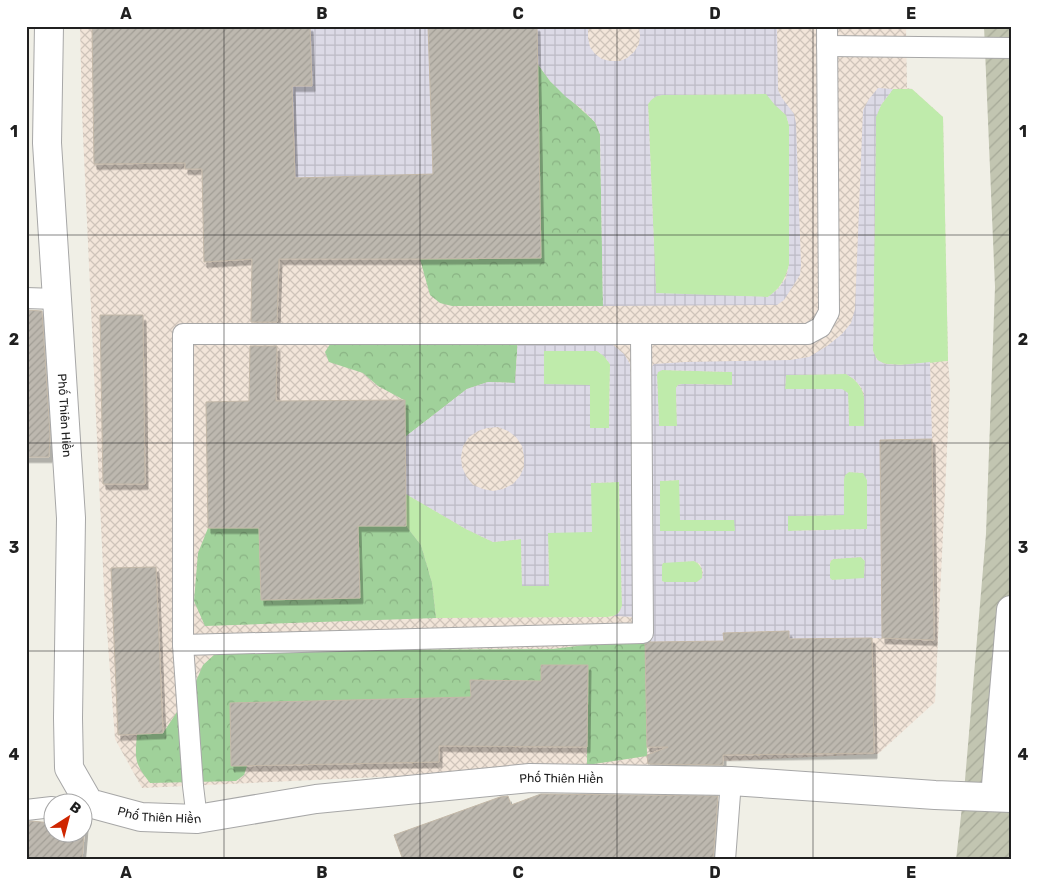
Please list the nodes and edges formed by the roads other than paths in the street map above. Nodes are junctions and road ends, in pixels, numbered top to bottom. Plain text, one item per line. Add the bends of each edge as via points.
1 (827, 26) edge
2 (41, 29) edge
3 (827, 46) junction
4 (1011, 48) edge
5 (26, 298) edge
6 (56, 299) junction
7 (641, 334) junction
8 (1011, 610) edge
9 (183, 645) junction
10 (731, 781) junction
11 (81, 794) edge
12 (1003, 798) edge
13 (92, 805) edge
14 (42, 808) edge
15 (26, 810) edge
16 (197, 819) junction
17 (725, 860) edge

1 - 3 lane
2 - 6 street, Phố Thiên Hiền
3 - 4 lane
3 - 7 lane via 829,312 821,327 808,334
5 - 6 lane
6 - 11 street, Phố Thiên Hiền via 71,518 69,768
7 - 9 lane via 643,633
7 - 9 lane via 183,334
8 - 12 street
9 - 16 lane
10 - 12 street, Phố Thiên Hiền
10 - 16 street, Phố Thiên Hiền via 530,778 316,799
10 - 17 lane
13 - 16 street, Phố Thiên Hiền via 141,817
14 - 15 lane

